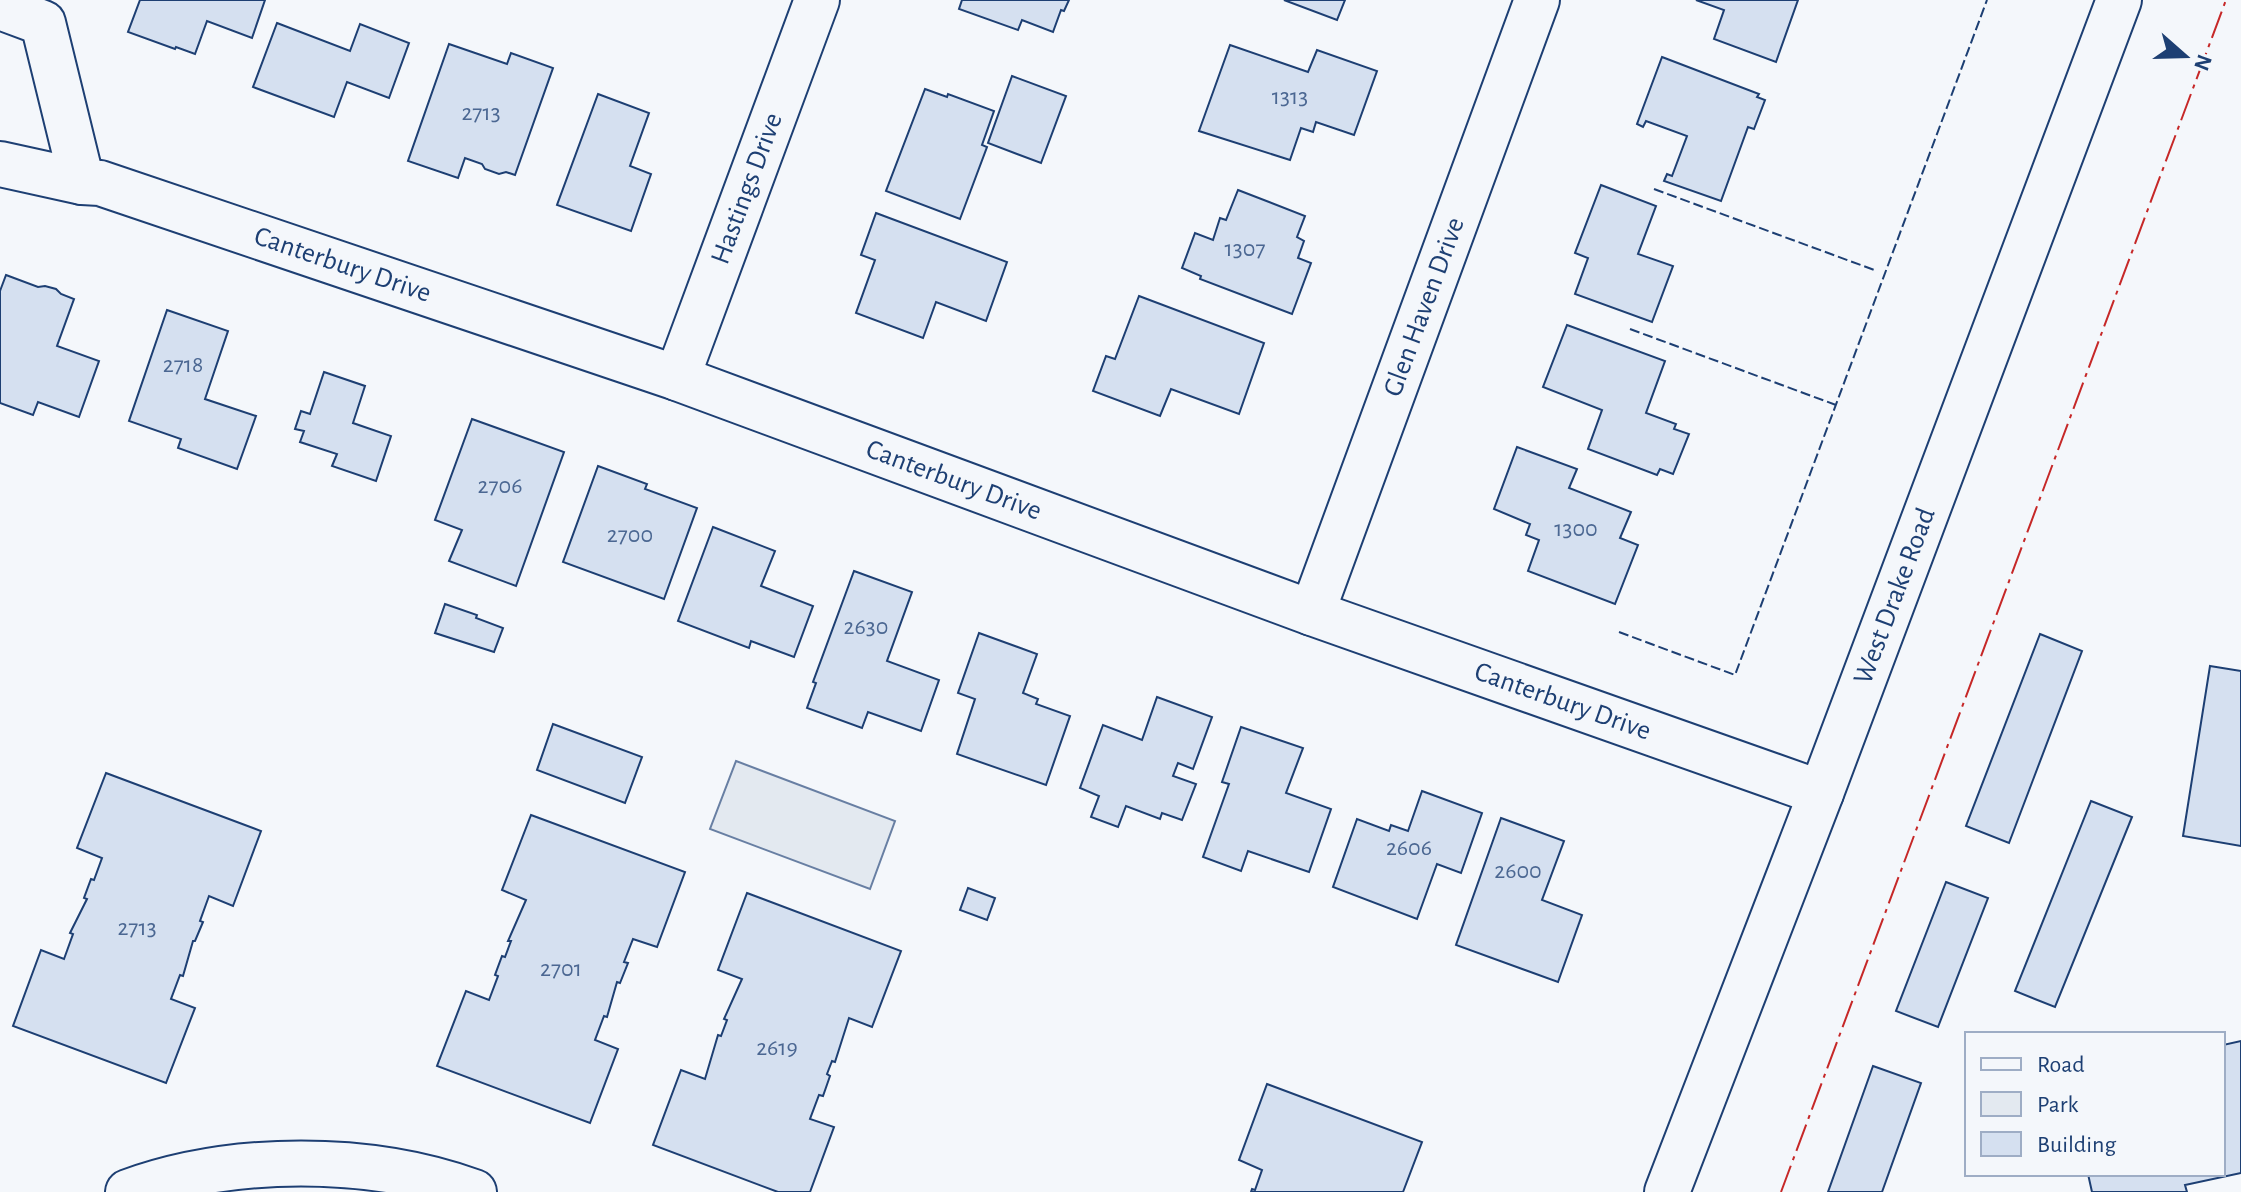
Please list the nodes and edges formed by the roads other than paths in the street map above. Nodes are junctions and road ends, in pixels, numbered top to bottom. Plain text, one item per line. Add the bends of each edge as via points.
1 (817, 0) edge
2 (1537, 0) edge
3 (2119, 0) edge
4 (0, 7) edge
5 (0, 164) edge
6 (82, 182) junction
7 (677, 378) junction
8 (1312, 613) junction
9 (1821, 793) junction
10 (128, 1192) edge
11 (474, 1192) edge
12 (1667, 1192) edge

1 - 7 street, Hastings Drive
2 - 8 street, Glen Haven Drive
3 - 9 street, West Drake Road
4 - 6 street via 43,23
5 - 6 street, Canterbury Drive
6 - 7 street, Canterbury Drive via 100,183
7 - 8 street, Canterbury Drive
8 - 9 street, Canterbury Drive
9 - 12 street, West Drake Road
10 - 11 street via 204,1172 290,1163 388,1169

